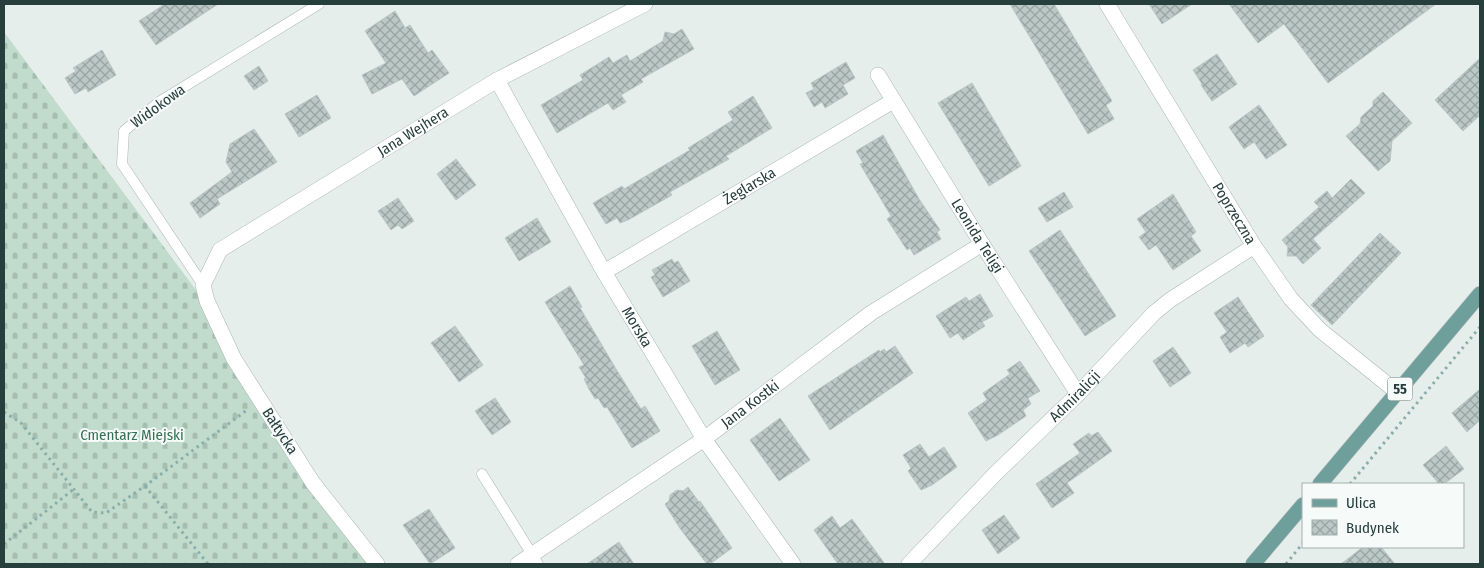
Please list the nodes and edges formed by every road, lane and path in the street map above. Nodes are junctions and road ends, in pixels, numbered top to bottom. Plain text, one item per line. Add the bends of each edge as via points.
1 (319, 4) edge
2 (645, 4) edge
3 (1107, 4) edge
4 (878, 75) dead end
5 (498, 80) junction
6 (893, 101) junction
7 (982, 244) junction
8 (1254, 246) junction
9 (604, 272) junction
10 (203, 285) junction
11 (1480, 294) edge
12 (1480, 327) edge
13 (1397, 392) junction
14 (1078, 394) junction
15 (260, 400) junction
16 (4, 412) edge
17 (704, 439) junction
18 (482, 474) dead end
19 (1321, 483) edge
20 (1351, 483) edge
21 (145, 486) junction
22 (74, 489) junction
23 (1302, 506) edge
24 (4, 544) edge
25 (1302, 544) edge
26 (535, 560) edge
27 (208, 564) edge
28 (377, 564) edge
29 (518, 564) edge
30 (794, 564) edge
31 (909, 564) edge
32 (1253, 564) edge
33 (1286, 564) edge

1 - 10 lane, Widokowa via 159,102 124,131 122,164
2 - 5 street, Jana Wejhera
3 - 8 street, Poprzeczna
4 - 6 street, Leonida Teligi
5 - 9 street, Morska
5 - 10 street, Jana Wejhera via 220,250
6 - 7 street, Leonida Teligi
6 - 9 street, Żeglarska
7 - 14 street, Leonida Teligi
7 - 17 street, Jana Kostki via 871,313
8 - 13 street, Poprzeczna via 1309,319
8 - 14 street, Admiralicji via 1159,309
9 - 17 street, Morska
10 - 15 street, Bałtycka via 234,359
11 - 13 main road, 55
12 - 20 path
13 - 19 main road, 55
14 - 31 street, Admiralicji
15 - 21 path
15 - 28 street, Bałtycka via 314,483
16 - 22 path via 21,423
17 - 26 street, Jana Kostki
17 - 30 street, Morska
18 - 26 lane
21 - 22 path via 106,512 92,512
21 - 27 path
22 - 24 path
23 - 32 main road
25 - 33 path
26 - 29 street, Jana Kostki

